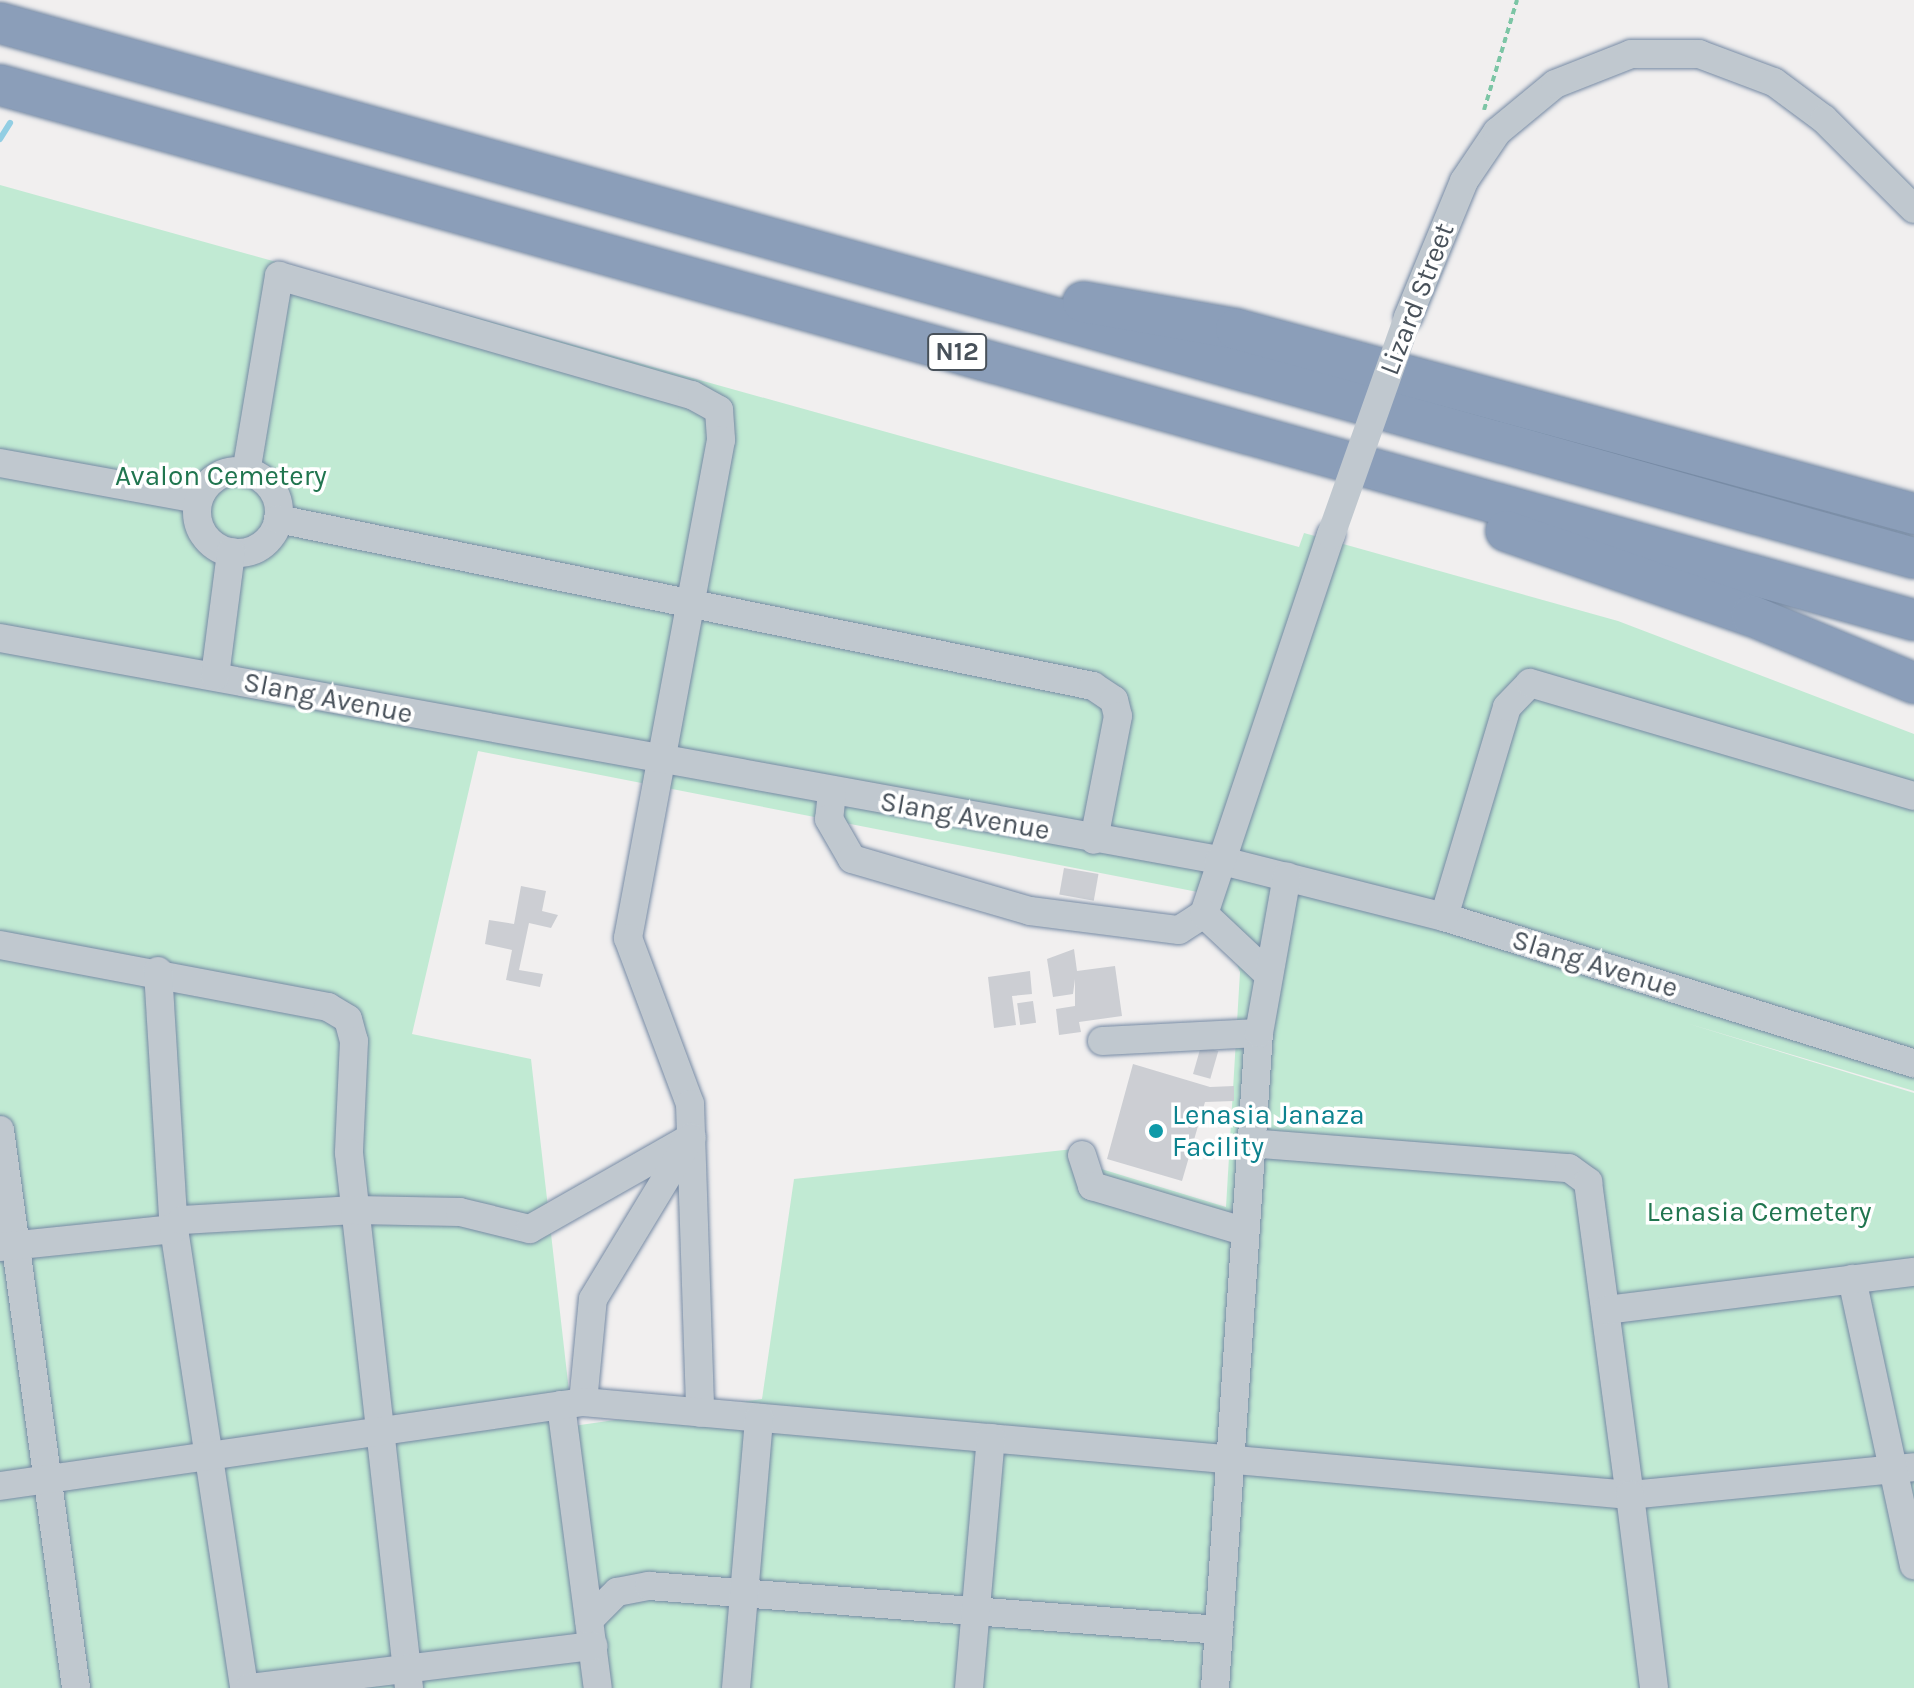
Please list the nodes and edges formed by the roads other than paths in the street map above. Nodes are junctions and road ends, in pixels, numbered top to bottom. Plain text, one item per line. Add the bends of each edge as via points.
1 (0, 23) edge
2 (0, 85) edge
3 (1852, 149) junction
4 (1914, 209) edge
5 (1914, 230) edge
6 (850, 261) junction
7 (1221, 426) junction
8 (0, 463) edge
9 (246, 473) junction
10 (199, 499) junction
11 (1914, 514) edge
12 (278, 519) junction
13 (231, 552) junction
14 (1914, 558) edge
15 (692, 603) junction
16 (1914, 620) edge
17 (0, 638) edge
18 (215, 676) junction
19 (1914, 683) edge
20 (657, 760) junction
21 (832, 792) junction
22 (1914, 796) edge
23 (1094, 840) junction
24 (1219, 860) junction
25 (1287, 876) junction
26 (1204, 914) junction
27 (1444, 917) junction
28 (0, 945) edge
29 (158, 971) junction
30 (1268, 974) junction
31 (1259, 1033) junction
32 (1102, 1041) dead end
33 (1913, 1059) edge
34 (0, 1130) edge
35 (692, 1137) junction
36 (1249, 1143) junction
37 (1082, 1155) dead end
38 (355, 1210) junction
39 (174, 1229) junction
40 (1243, 1231) junction
41 (8, 1247) edge
42 (1914, 1272) edge
43 (1852, 1279) junction
44 (1607, 1310) junction
45 (572, 1404) junction
46 (700, 1413) junction
47 (759, 1418) junction
48 (377, 1431) junction
49 (991, 1438) junction
50 (206, 1456) junction
51 (1228, 1459) junction
52 (1903, 1467) edge
53 (45, 1479) junction
54 (0, 1486) edge
55 (1630, 1495) junction
56 (1914, 1565) edge
57 (744, 1590) junction
58 (976, 1612) junction
59 (1219, 1630) junction
60 (591, 1633) junction
61 (408, 1678) edge
62 (76, 1688) edge
63 (244, 1688) edge
64 (250, 1688) edge
65 (598, 1688) edge
66 (736, 1688) edge
67 (969, 1688) edge
68 (1215, 1688) edge
69 (1654, 1688) edge

1 - 6 highway, N12
2 - 7 highway, N12
3 - 4 lane, Lizard Street
3 - 5 lane, Lizard Street
3 - 24 lane, Lizard Street, bridge via 1774,82 1729,61 1665,50 1612,59 1555,84 1487,145 1452,207 1408,317
6 - 11 highway via 1236,329
6 - 14 highway, N12
7 - 16 highway, N12
7 - 19 highway via 1752,616
8 - 10 lane
9 - 10 lane via 216,478
9 - 12 lane via 274,493
9 - 15 lane via 279,276 692,395 719,410 724,423
10 - 13 lane via 206,537
12 - 13 lane via 266,542
12 - 15 lane
13 - 18 lane
15 - 20 lane
15 - 23 lane via 1106,692 1118,716
17 - 18 lane, Slang Avenue
18 - 20 lane, Slang Avenue
20 - 21 lane, Slang Avenue
20 - 35 lane via 628,938 690,1104
21 - 23 lane, Slang Avenue
21 - 26 lane via 837,842 852,859 886,872 1030,911 1141,927 1179,930
22 - 27 lane via 1530,683 1507,707
23 - 24 lane, Slang Avenue
24 - 25 lane, Slang Avenue
24 - 26 lane, Lizard Street
25 - 27 lane, Slang Avenue
25 - 30 lane
26 - 30 lane
27 - 33 lane, Slang Avenue
28 - 29 lane
29 - 38 lane via 328,1007 348,1019
29 - 39 lane
30 - 31 lane
31 - 32 lane
31 - 36 lane
34 - 41 lane
35 - 38 lane via 530,1229 460,1212
35 - 45 lane via 593,1299
35 - 46 lane
36 - 40 lane
36 - 44 lane via 1569,1168 1588,1182
37 - 40 lane via 1092,1186
38 - 39 lane via 182,1220
38 - 48 lane
39 - 41 lane
39 - 50 lane
40 - 51 lane
41 - 53 lane
42 - 43 lane
43 - 44 lane
43 - 52 lane
44 - 55 lane
45 - 46 lane
45 - 48 lane
45 - 60 lane
46 - 47 lane
47 - 49 lane
47 - 57 lane
48 - 50 lane
48 - 61 lane
49 - 51 lane
49 - 58 lane
50 - 53 lane
50 - 63 lane
51 - 55 lane
51 - 59 lane
52 - 55 lane
52 - 56 lane
53 - 54 lane
53 - 62 lane
55 - 69 lane
57 - 58 lane
57 - 60 lane via 617,1592
57 - 66 lane
58 - 59 lane
58 - 67 lane
59 - 68 lane
60 - 61 lane
60 - 65 lane
61 - 64 lane

